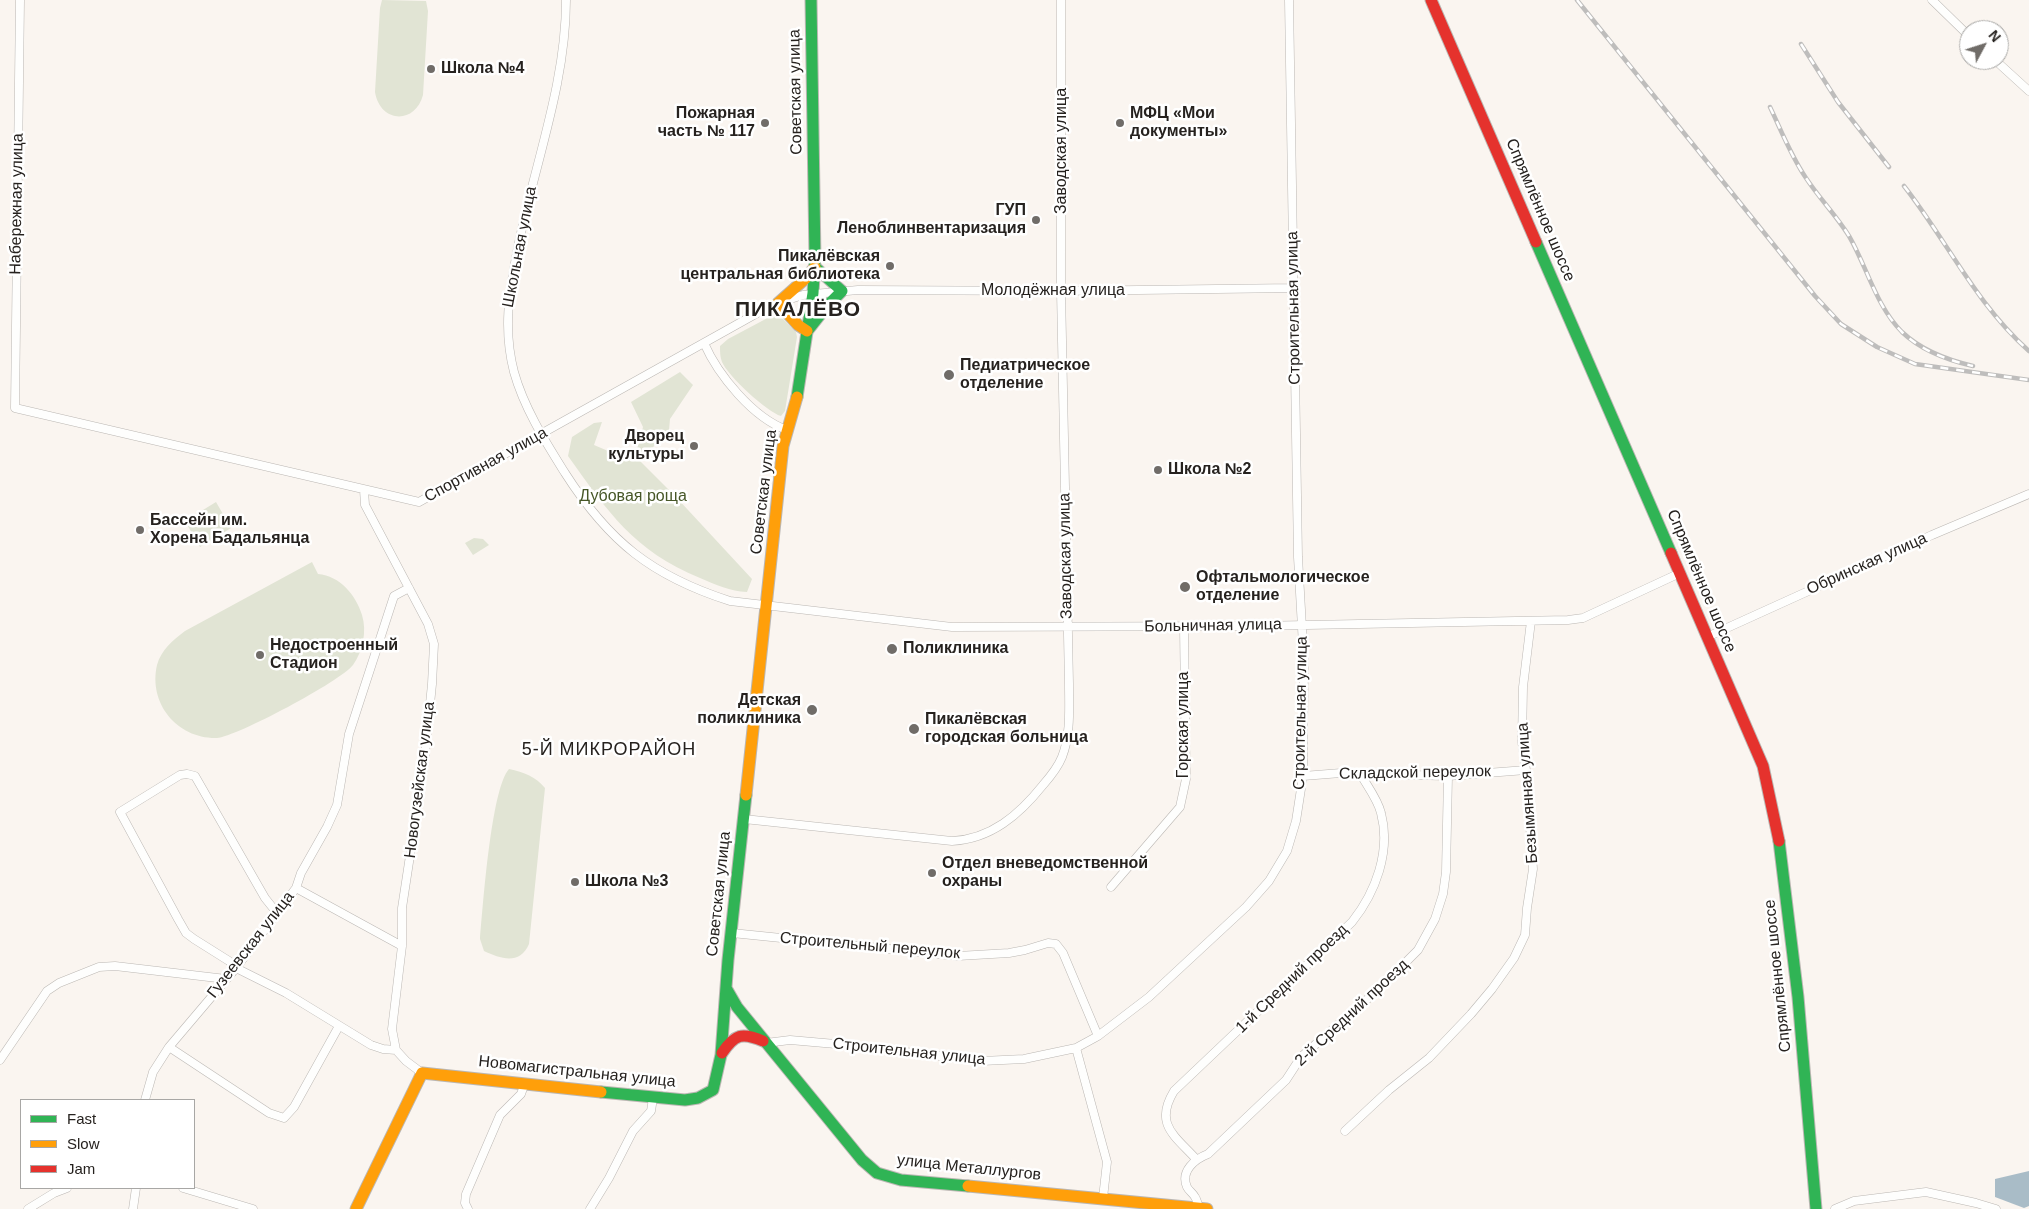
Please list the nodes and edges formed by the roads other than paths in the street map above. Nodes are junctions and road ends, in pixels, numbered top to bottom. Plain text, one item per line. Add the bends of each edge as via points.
1 (20, 0) edge
2 (566, 0) edge
3 (811, 0) edge
4 (1061, 0) edge
5 (1289, 0) edge
6 (1431, 0) edge
7 (1932, 0) edge
8 (1959, 26) edge
9 (2006, 70) edge
10 (2029, 91) edge
11 (815, 267) junction
12 (1294, 288) junction
13 (842, 291) junction
14 (1061, 291) junction
15 (813, 293) junction
16 (778, 303) junction
17 (807, 331) junction
18 (704, 343) junction
19 (15, 408) joint
20 (787, 430) junction
21 (542, 434) junction
22 (364, 490) junction
23 (2029, 494) edge
24 (1680, 573) junction
25 (409, 588) junction
26 (767, 605) junction
27 (1531, 621) junction
28 (1302, 625) junction
29 (1184, 627) junction
30 (1068, 628) junction
31 (1707, 637) junction
32 (1526, 770) junction
33 (1361, 775) junction
34 (1303, 776) junction
35 (1448, 776) junction
36 (744, 820) junction
37 (296, 888) junction
38 (1110, 888) dead end
39 (277, 913) junction
40 (732, 933) junction
41 (402, 946) junction
42 (236, 968) junction
43 (226, 979) junction
44 (726, 988) junction
45 (339, 1026) junction
46 (1098, 1036) junction
47 (766, 1043) junction
48 (169, 1047) junction
49 (1076, 1048) junction
50 (396, 1050) junction
51 (721, 1055) junction
52 (0, 1060) edge
53 (422, 1073) junction
54 (524, 1083) junction
55 (652, 1098) junction
56 (145, 1099) edge
57 (1344, 1132) dead end
58 (1196, 1159) junction
59 (64, 1189) edge
60 (136, 1189) edge
61 (187, 1189) edge
62 (1104, 1198) junction
63 (28, 1209) edge
64 (133, 1209) edge
65 (253, 1209) edge
66 (356, 1209) edge
67 (468, 1209) edge
68 (590, 1209) edge
69 (1203, 1209) edge
70 (1816, 1209) edge
71 (1835, 1209) edge
72 (1996, 1209) edge

1 - 19 street, Набережная улица
2 - 21 street, Школьная улица via 557,85 522,227 507,316 514,371 525,402
3 - 11 street, Советская улица
4 - 14 street, Заводская улица
5 - 12 street, Строительная улица
6 - 24 street, Спрямлённое шоссе
7 - 8 street
9 - 10 street
11 - 13 street
11 - 15 street, Советская улица
11 - 16 street
12 - 14 street, Молодёжная улица
12 - 28 street, Строительная улица
13 - 14 street, Молодёжная улица
13 - 15 street, Молодёжная улица
13 - 17 street
14 - 30 street, Заводская улица
15 - 16 street, Спортивная улица
15 - 17 street, Советская улица
16 - 17 street
16 - 18 street, Спортивная улица
17 - 20 street, Советская улица via 796,404
18 - 20 street via 723,377 755,409 776,426
18 - 21 street, Спортивная улица
19 - 22 street, Спортивная улица
20 - 26 street, Советская улица
21 - 22 street, Спортивная улица via 419,502
21 - 26 street, Школьная улица via 582,500 630,552 668,577 702,592 730,601
22 - 25 street, Новогузейская улица via 365,505
23 - 31 street, Обринская улица
24 - 27 street, Больничная улица via 1583,618
24 - 31 street, Спрямлённое шоссе
25 - 37 street, Гузеевская улица via 394,596 349,734 337,805
25 - 41 street, Новогузейская улица via 428,624 434,644 424,764 402,908
26 - 30 street, Больничная улица via 952,627
26 - 36 street, Советская улица
27 - 28 street, Больничная улица
27 - 32 street, Безымянная улица via 1523,688 1522,742
28 - 29 street, Больничная улица
28 - 34 street, Строительная улица
29 - 30 street, Больничная улица
29 - 38 street, Горская улица via 1186,779 1180,807
30 - 36 street, Заводская улица via 1069,724 1062,757 1029,804 995,830 978,837 952,841
31 - 70 street, Спрямлённое шоссе via 1756,748 1775,808 1797,990
32 - 35 street, Складской переулок
32 - 57 street, Безымянная улица via 1533,870 1525,935 1514,958 1492,988 1429,1058
33 - 34 street, Складской переулок
33 - 35 street, Складской переулок
33 - 58 street, 1-й Средний проезд via 1381,811 1385,832 1380,871 1372,893 1352,922 1174,1091 1164,1112 1164,1120
34 - 46 street, Строительная улица via 1296,821 1287,851 1269,881 1246,907 1149,997
35 - 58 street, 2-й Средний проезд via 1443,894 1435,920 1418,950 1379,990 1301,1057 1286,1080 1208,1154
36 - 40 street, Советская улица
37 - 39 street, Гузеевская улица
37 - 41 street
39 - 42 street, Гузеевская улица
39 - 42 street via 265,898 195,776 180,775 120,812 186,933
40 - 44 street, Советская улица
40 - 46 street, Строительный переулок via 958,956 1009,953 1056,944 1063,953
41 - 50 street, Новогузейская улица via 392,1028
42 - 43 street, Гузеевская улица
42 - 45 street via 286,993
43 - 48 street, Гузеевская улица
43 - 52 street via 115,966 99,967 59,982 47,991
44 - 47 street, улица Металлургов
44 - 51 street, Новомагистральная улица
45 - 48 street via 294,1107 284,1118 269,1113
45 - 50 street via 371,1045
46 - 49 street, Строительная улица
47 - 49 street, Строительная улица via 790,1040 982,1061 1024,1059
47 - 51 street via 750,1034 742,1034 729,1042
47 - 62 street, улица Металлургов via 862,1160 877,1172 901,1180
48 - 56 street, Гузеевская улица via 153,1072
49 - 62 street via 1107,1162
50 - 53 street
51 - 55 street, Новомагистральная улица via 713,1090 685,1100
53 - 54 street, Новомагистральная улица
53 - 66 street
54 - 55 street, Новомагистральная улица
54 - 67 street via 521,1094 500,1115 466,1194
55 - 68 street via 651,1111 633,1131
58 - 69 street via 1185,1179 1188,1189
59 - 63 street
60 - 64 street
61 - 65 street
62 - 69 street, улица Металлургов
71 - 72 street via 1854,1201 1926,1192

